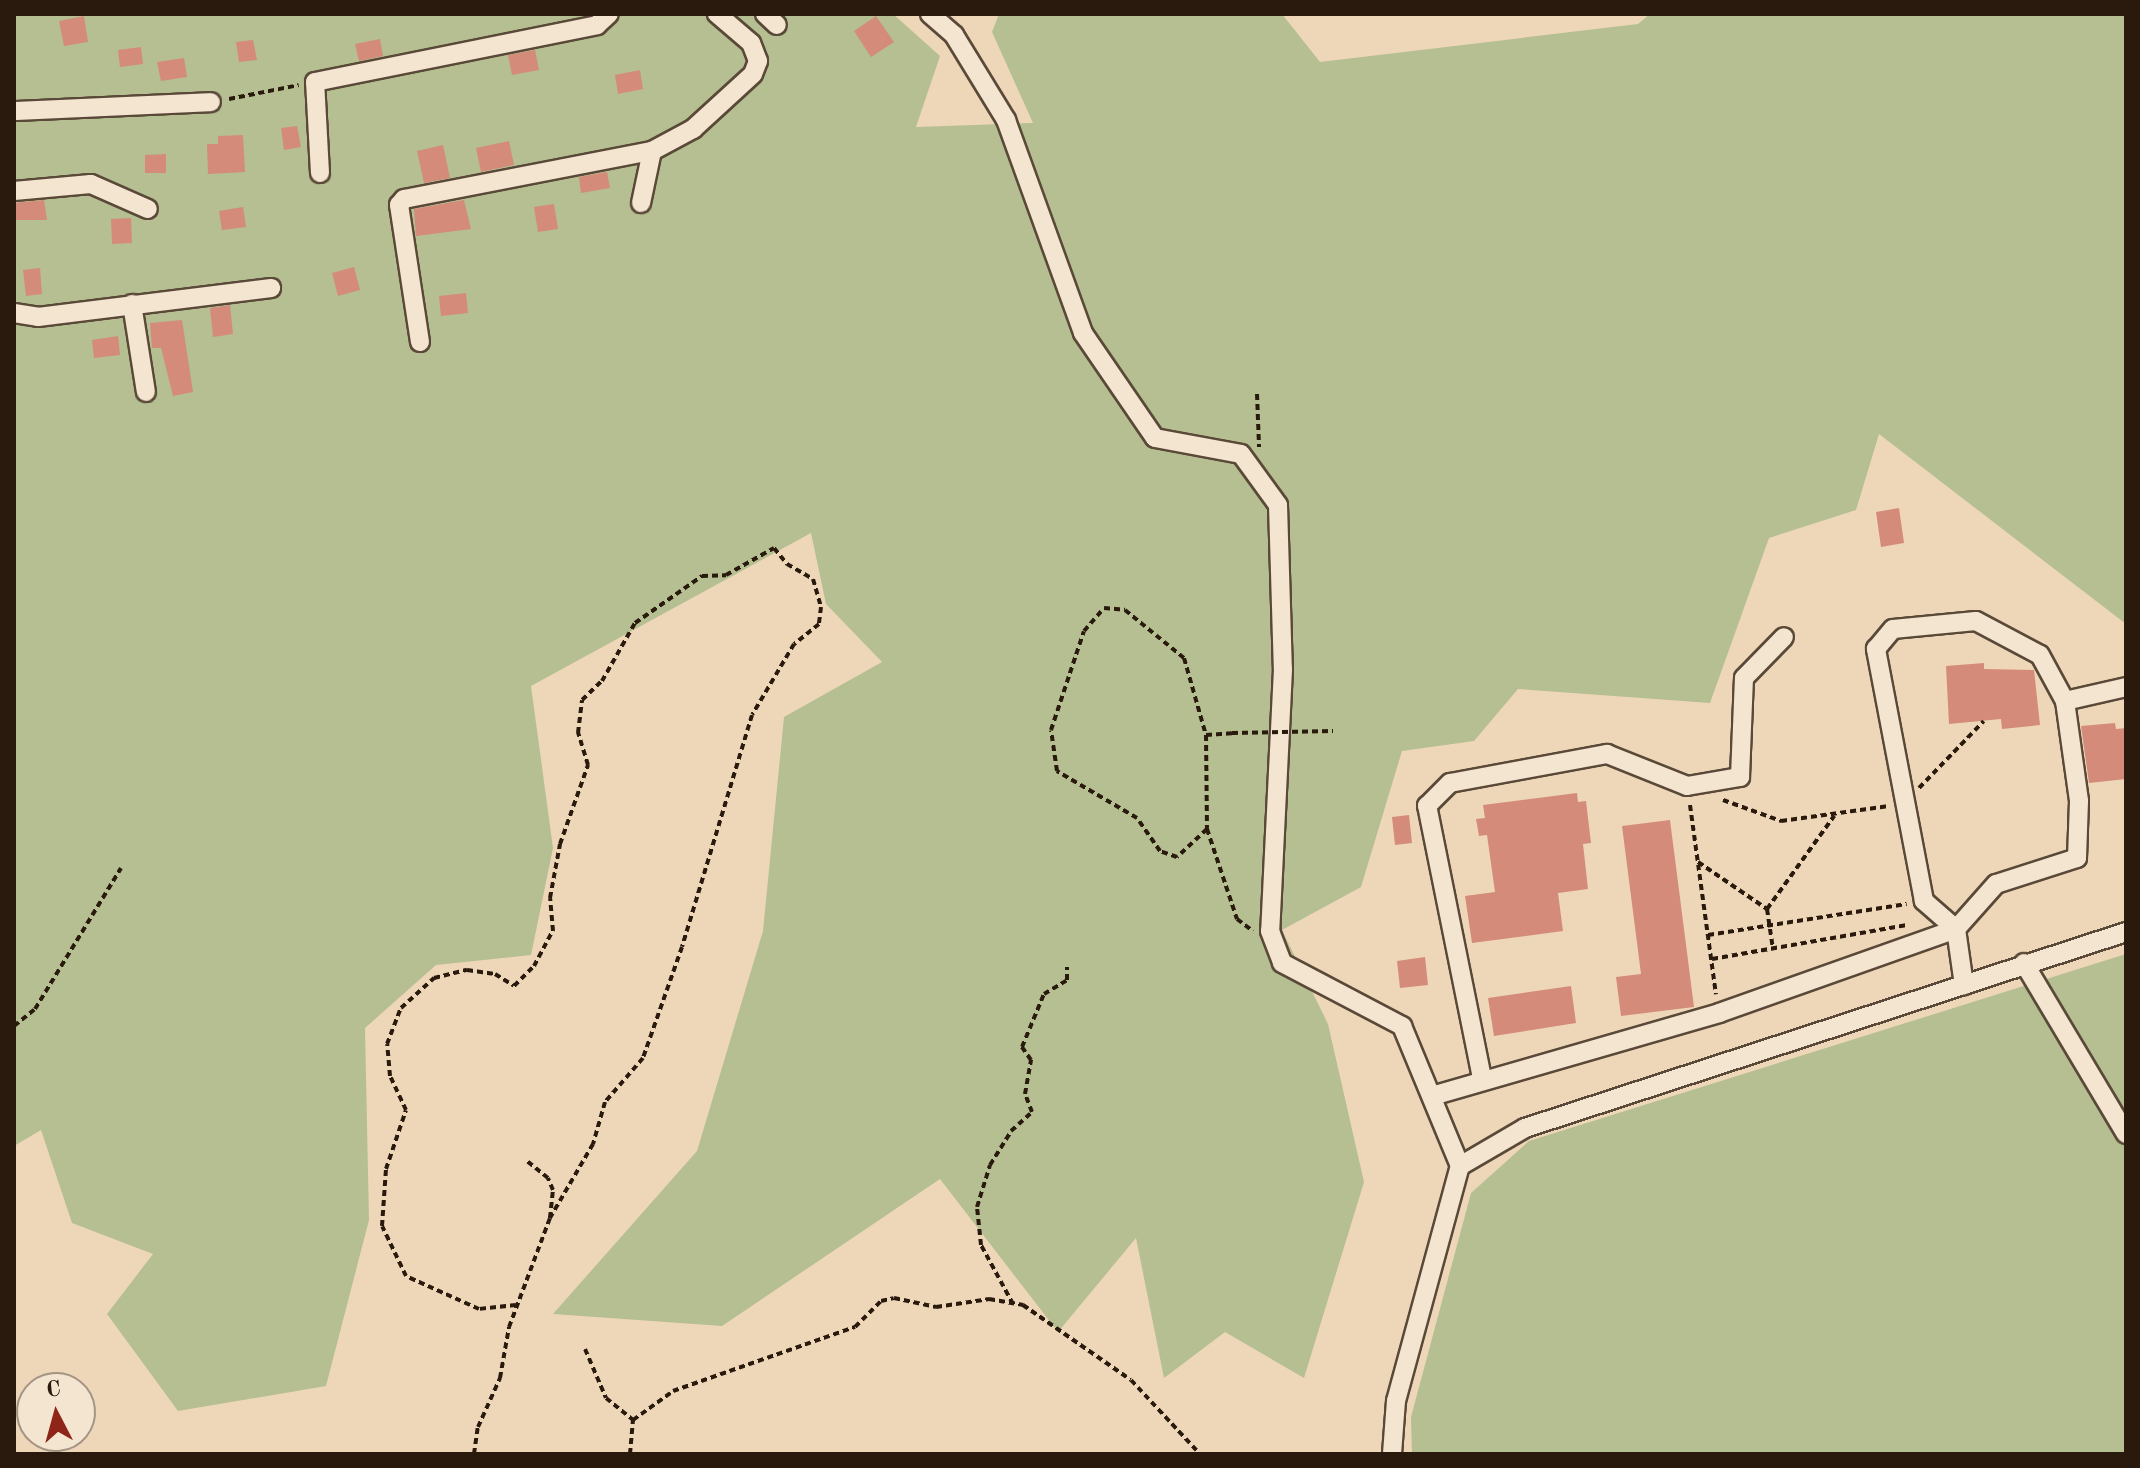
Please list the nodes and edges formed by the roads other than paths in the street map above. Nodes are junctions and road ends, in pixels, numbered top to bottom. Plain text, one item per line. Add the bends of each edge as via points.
1 (609, 14) edge
2 (717, 14) edge
3 (930, 14) edge
4 (211, 102) road end
5 (14, 111) edge
6 (652, 151) junction
7 (320, 173) dead end
8 (14, 191) edge
9 (641, 203) dead end
10 (148, 209) dead end
11 (271, 288) dead end
12 (132, 304) junction
13 (14, 313) edge
14 (420, 342) dead end
15 (146, 392) dead end
16 (1784, 637) dead end
17 (2126, 687) edge
18 (2065, 701) junction
19 (1956, 929) junction
20 (2126, 932) edge
21 (2024, 963) junction
22 (1964, 985) junction
23 (1482, 1078) junction
24 (1432, 1096) junction
25 (2126, 1134) edge
26 (1460, 1166) junction
27 (1392, 1454) edge

1 - 7 street via 597,25 315,82
2 - 6 street via 751,43 758,61 753,74 693,129
3 - 24 street via 954,35 1006,120 1083,333 1155,438 1241,454 1278,505 1283,669 1270,931 1282,963 1402,1026
4 - 5 street
6 - 9 street
6 - 14 street via 404,199 399,205
8 - 10 street via 91,184
11 - 12 street
12 - 13 street via 38,317
12 - 15 street
16 - 23 street via 1744,678 1740,777 1687,786 1607,754 1450,783 1427,806
17 - 18 street
18 - 19 street via 2079,801 2077,858 1996,884
18 - 19 street via 2040,655 1976,621 1893,629 1876,649 1924,901
19 - 22 street
19 - 23 street via 1719,1013
20 - 21 street
21 - 22 street
21 - 25 street
22 - 26 street via 1525,1128
23 - 24 street
24 - 26 street
26 - 27 street via 1396,1401

